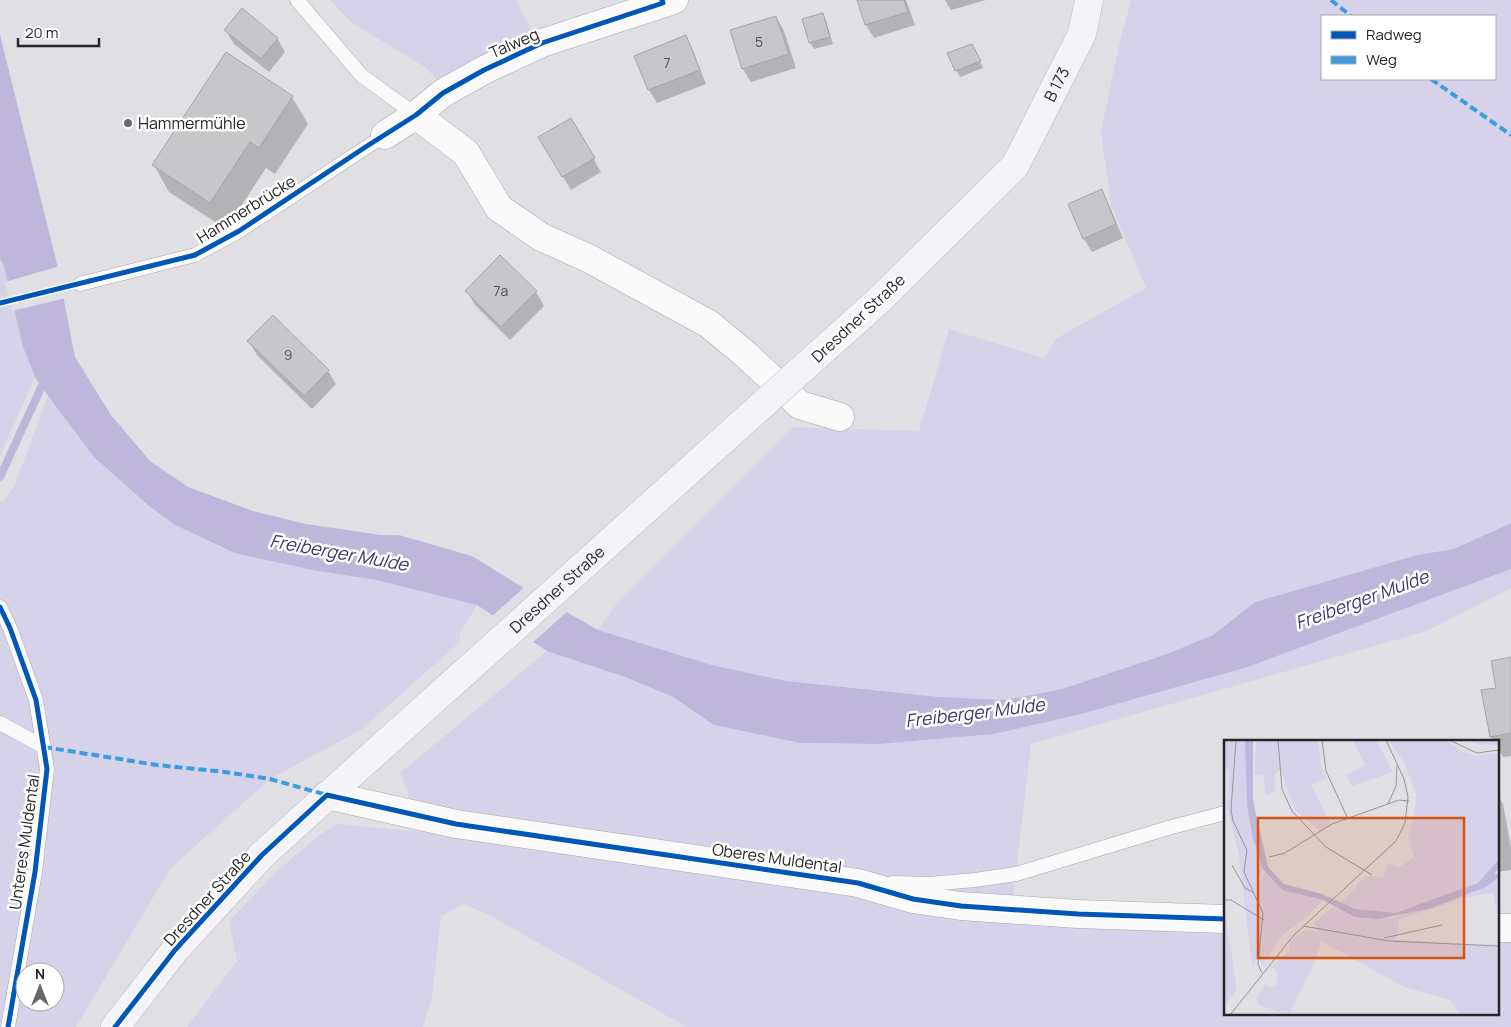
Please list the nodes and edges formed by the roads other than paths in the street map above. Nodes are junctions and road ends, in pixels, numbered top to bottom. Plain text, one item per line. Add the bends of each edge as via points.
1 (296, 0) edge
2 (1089, 0) edge
3 (667, 1) edge
4 (416, 116) junction
5 (385, 135) joint
6 (1015, 166) joint
7 (80, 284) dead end
8 (840, 417) dead end
9 (0, 607) edge
10 (0, 723) edge
11 (44, 748) junction
12 (328, 795) junction
13 (1224, 813) edge
14 (858, 883) junction
15 (1224, 918) edge
16 (1498, 928) edge
17 (1511, 928) edge
18 (8, 1027) edge
19 (115, 1027) edge

1 - 4 lane via 362,76
2 - 6 main road, B 173 / B 173 via 1082,34
3 - 4 street, Talweg via 542,44 484,70 443,92
4 - 5 street, Talweg
4 - 8 street via 466,153 499,208 541,237 588,258 709,324 800,405
5 - 7 lane, Hammerbrücke via 239,231 195,256
6 - 12 main road, Dresdner Straße / B 173, bridge via 878,301
9 - 11 lane, Unteres Muldental via 36,700
10 - 11 lane
11 - 18 lane, Unteres Muldental via 47,769 35,872
12 - 14 street, Oberes Muldental via 456,824
12 - 19 main road, Dresdner Straße / B 173 via 262,856 182,943
13 - 14 lane via 1016,874 929,884
14 - 15 street, Oberes Muldental via 913,899 961,906
16 - 17 street

